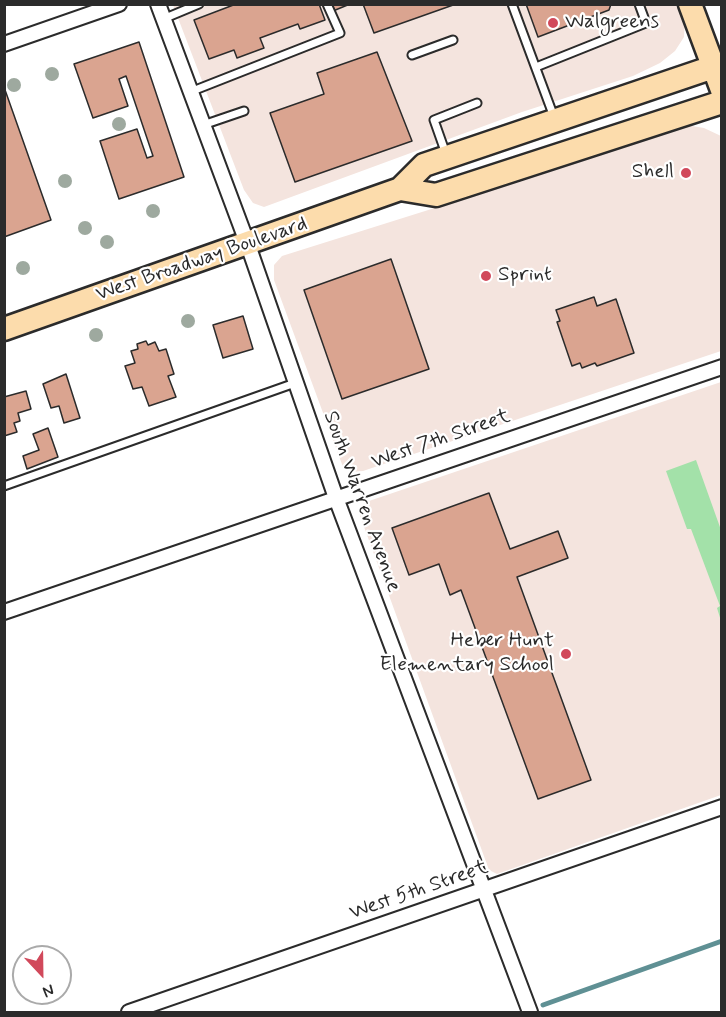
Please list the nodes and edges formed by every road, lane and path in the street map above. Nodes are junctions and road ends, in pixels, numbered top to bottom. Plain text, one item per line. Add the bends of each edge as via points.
1 (119, 4) edge
2 (158, 4) edge
3 (199, 4) edge
4 (327, 4) edge
5 (512, 4) edge
6 (639, 4) edge
7 (690, 4) edge
8 (163, 18) junction
9 (453, 40) dead end
10 (4, 44) edge
11 (412, 55) dead end
12 (717, 66) edge
13 (536, 67) junction
14 (722, 90) edge
15 (190, 92) junction
16 (722, 102) edge
17 (477, 103) dead end
18 (244, 111) dead end
19 (555, 119) junction
20 (203, 125) junction
21 (447, 157) junction
22 (400, 189) junction
23 (248, 245) junction
24 (4, 329) edge
25 (722, 367) edge
26 (295, 383) junction
27 (4, 486) edge
28 (336, 498) junction
29 (4, 612) edge
30 (722, 807) edge
31 (484, 891) junction
32 (129, 1012) edge
33 (531, 1012) edge

1 - 10 street
2 - 8 street, South Warren Avenue
3 - 8 lane
4 - 15 lane via 340,33
5 - 13 lane
6 - 13 lane via 646,23
7 - 12 highway
8 - 15 street, South Warren Avenue
9 - 11 lane
12 - 14 highway
12 - 19 highway, West Broadway Boulevard
13 - 19 lane
15 - 20 street, South Warren Avenue
16 - 22 highway, West Broadway Boulevard via 436,195
17 - 21 lane via 434,120
18 - 20 lane
19 - 21 highway, West Broadway Boulevard
20 - 23 street, South Warren Avenue
21 - 22 highway, West Broadway Boulevard via 424,165
22 - 23 highway, West Broadway Boulevard
23 - 24 highway, West Broadway Boulevard
23 - 26 street, South Warren Avenue
25 - 28 street, West 7th Street
26 - 27 lane
26 - 28 street, South Warren Avenue
28 - 29 street, West 7th Street
28 - 31 street, South Warren Avenue
30 - 31 street, West 5th Street
31 - 32 street, West 5th Street
31 - 33 street, South Warren Avenue

